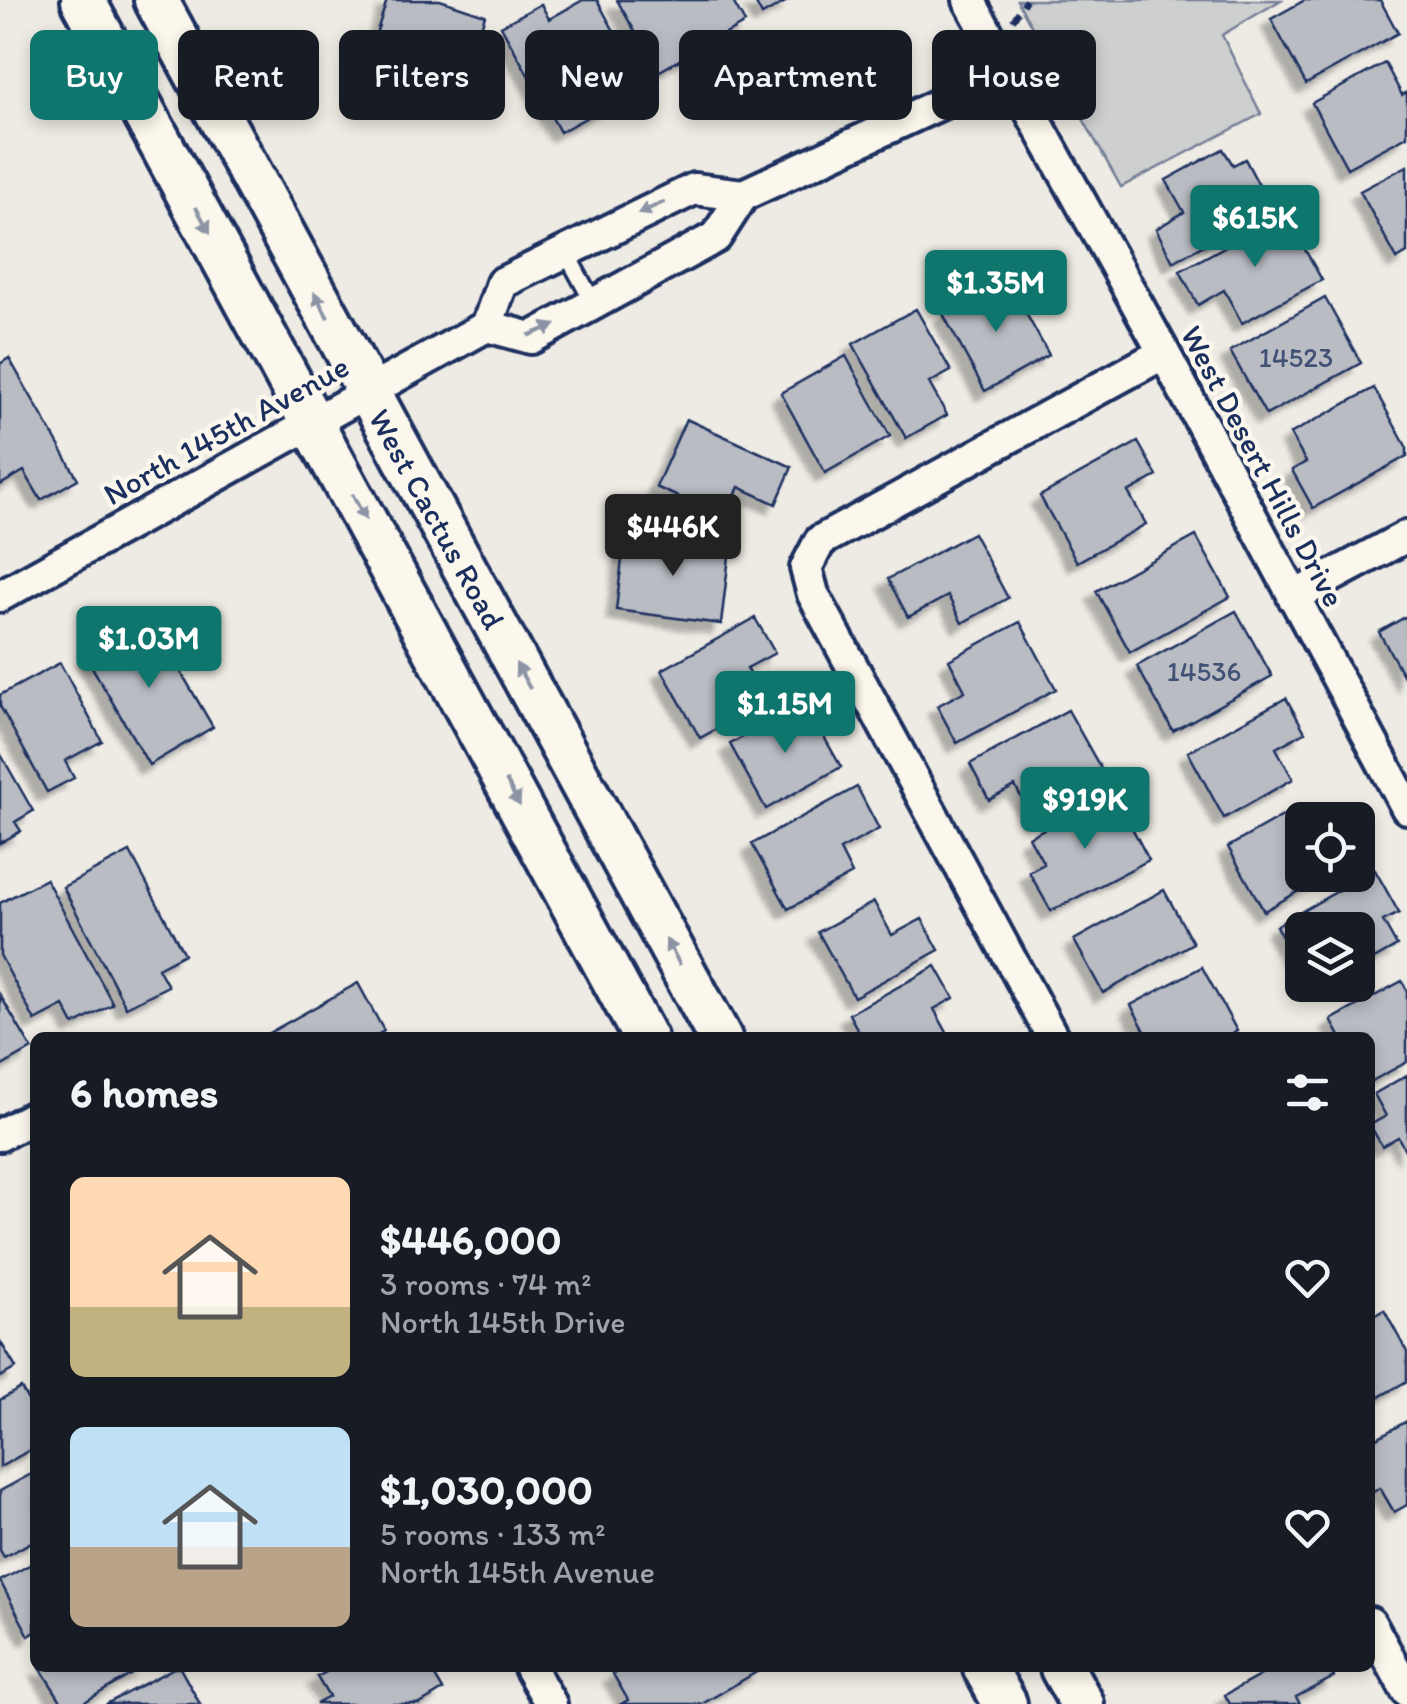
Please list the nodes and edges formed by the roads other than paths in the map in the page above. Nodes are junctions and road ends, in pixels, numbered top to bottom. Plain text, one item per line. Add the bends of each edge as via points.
1 (83, 0) edge
2 (156, 0) edge
3 (969, 0) edge
4 (986, 30) edge
5 (932, 108) edge
6 (1035, 120) edge
7 (743, 195) junction
8 (566, 251) junction
9 (594, 304) junction
10 (487, 326) junction
11 (1164, 353) junction
12 (368, 391) junction
13 (313, 421) junction
14 (1407, 536) edge
15 (0, 596) edge
16 (1293, 598) junction
17 (1407, 808) edge
18 (642, 1032) edge
19 (717, 1032) edge
20 (1050, 1032) edge
21 (30, 1119) edge
22 (0, 1135) edge
23 (1375, 1632) edge
24 (532, 1672) edge
25 (987, 1672) edge
26 (1064, 1672) edge
27 (1407, 1692) edge
28 (551, 1704) edge
29 (1005, 1704) edge
30 (1082, 1704) edge

1 -> 13 main road, West Cactus Road
12 -> 2 main road, West Cactus Road
3 - 4 street, West Desert Hills Drive
5 - 7 street
6 - 11 street, West Desert Hills Drive
7 -> 8 street via 694,189
7 - 9 street via 716,237
8 - 9 lane
8 - 10 street via 502,284
10 -> 9 street via 531,338
10 - 12 street, North 145th Avenue
11 - 16 street, West Desert Hills Drive
11 - 20 street via 820,540 806,568 813,594
12 - 13 street, North 145th Avenue
19 -> 12 main road, West Cactus Road
13 - 15 street, North 145th Avenue
13 -> 18 main road, West Cactus Road
14 - 16 street
16 - 17 street, West Desert Hills Drive
21 - 22 street
23 - 27 street
24 - 28 street
25 - 29 main road
26 - 30 main road

